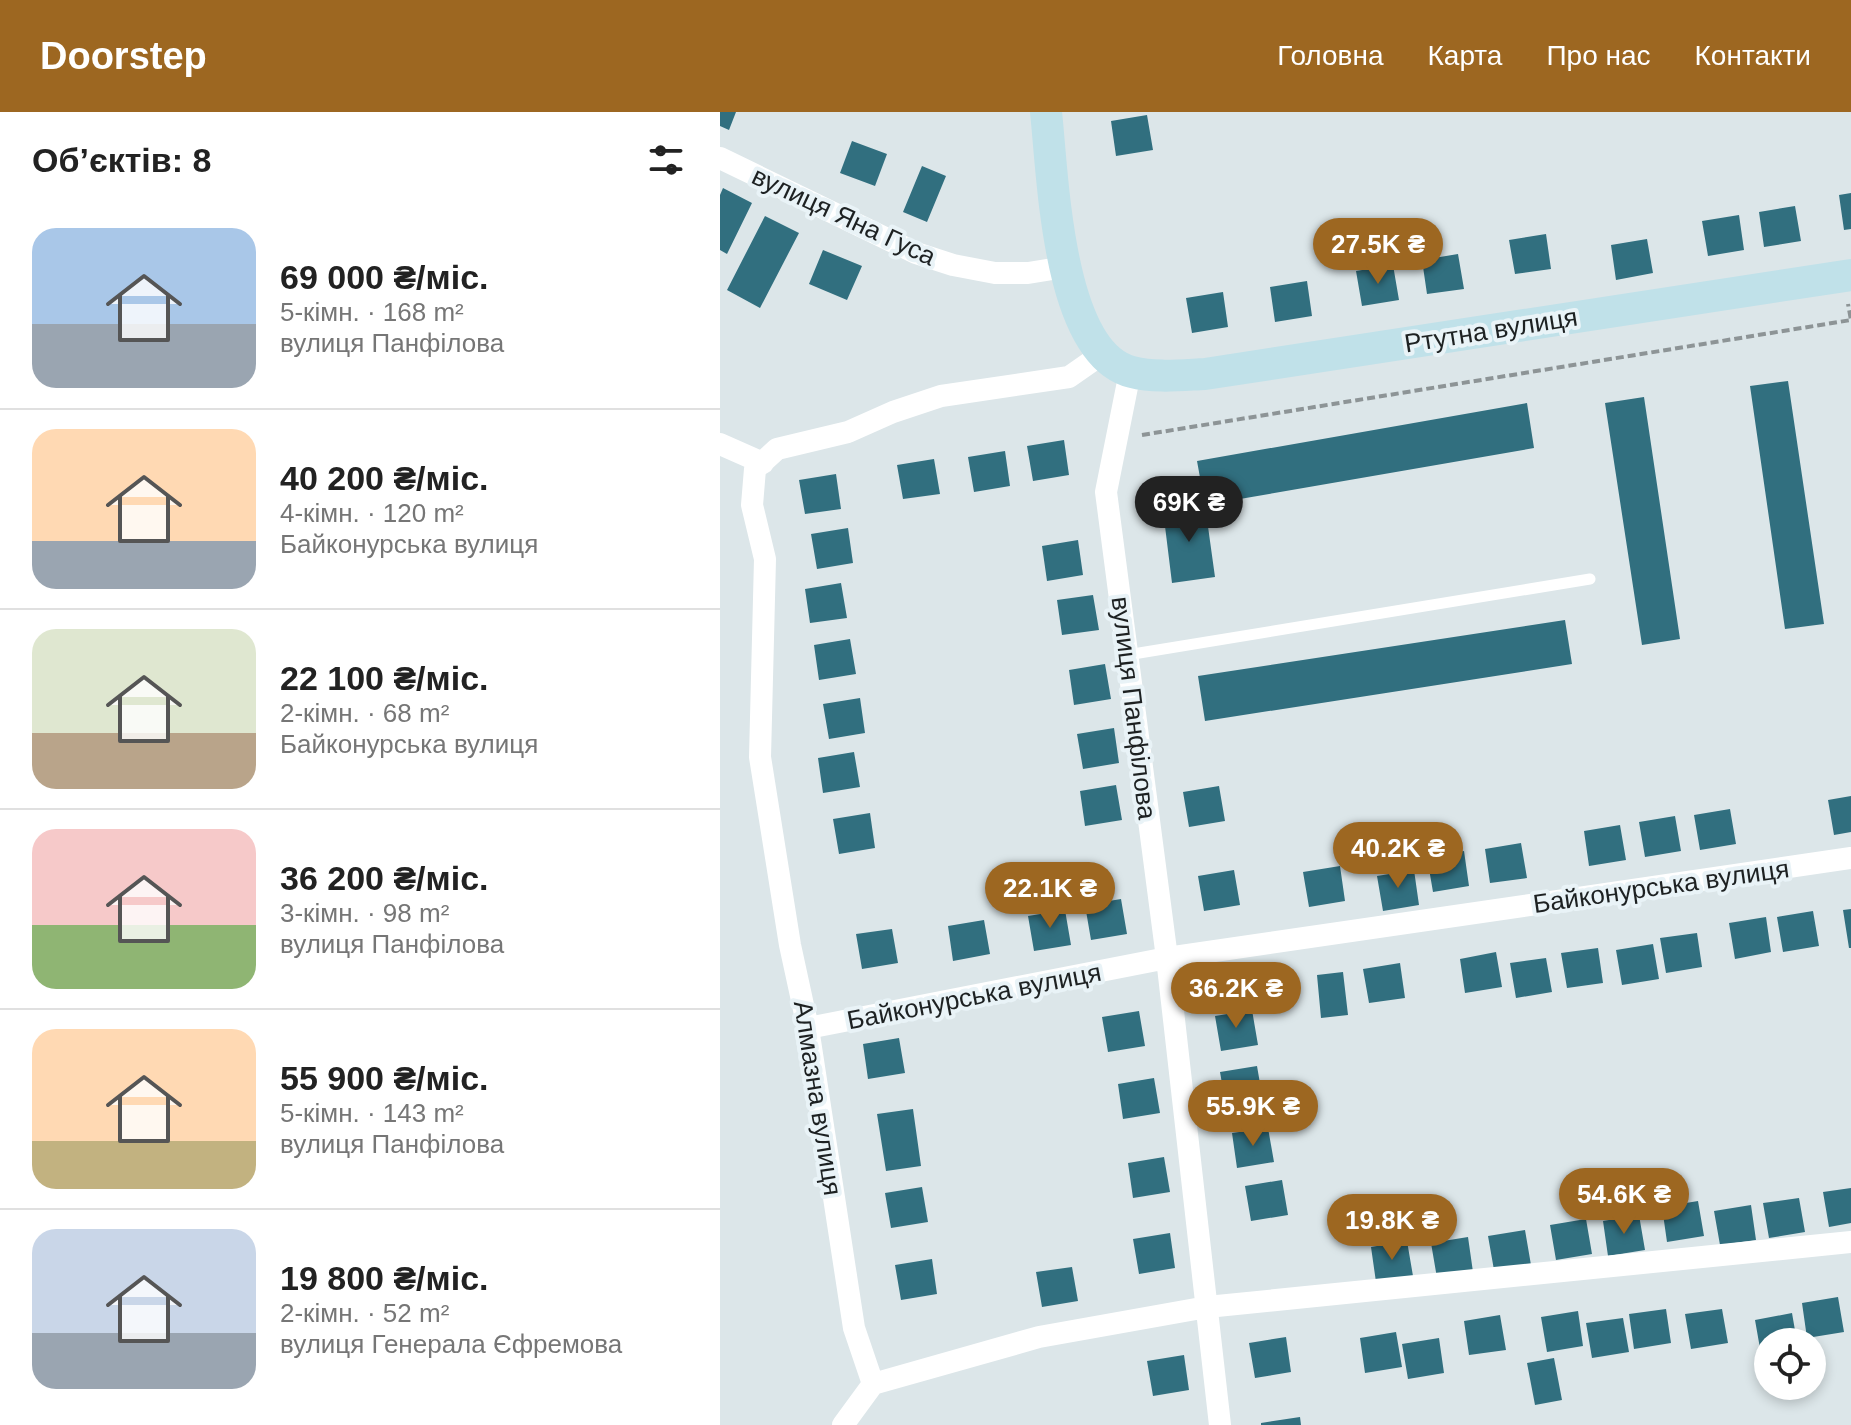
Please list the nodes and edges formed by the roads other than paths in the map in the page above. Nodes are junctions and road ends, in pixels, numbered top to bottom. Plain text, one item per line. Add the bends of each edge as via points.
1 (1046, 112) edge
2 (720, 158) edge
3 (1065, 267) junction
4 (1851, 275) edge
5 (1102, 354) junction
6 (1130, 372) junction
7 (720, 444) edge
8 (759, 466) junction
9 (1590, 579) dead end
10 (1127, 655) junction
11 (1851, 858) edge
12 (1167, 958) junction
13 (808, 1028) junction
14 (1851, 1242) edge
15 (1207, 1307) junction
16 (873, 1384) junction
17 (843, 1425) edge
18 (1220, 1425) edge

1 - 3 main road
2 - 3 street, вулиця Яна Гуса via 916,253 953,265 995,273
3 - 5 main road via 1075,306
4 - 6 main road, Ртутна вулиця via 1205,374
5 - 6 main road
5 - 8 street via 1069,377 941,396 848,432 777,449
6 - 10 street, вулиця Панфілова via 1106,492
7 - 8 street
8 - 13 street, Алмазна вулиця via 752,505 765,559 760,757
9 - 10 lane
10 - 12 street, вулиця Панфілова
11 - 12 street, Байконурська вулиця
12 - 13 street, Байконурська вулиця
12 - 15 street, вулиця Панфілова
13 - 16 street, Алмазна вулиця via 854,1328
14 - 15 street
15 - 16 street via 1039,1337
15 - 18 street, вулиця Панфілова
16 - 17 street

